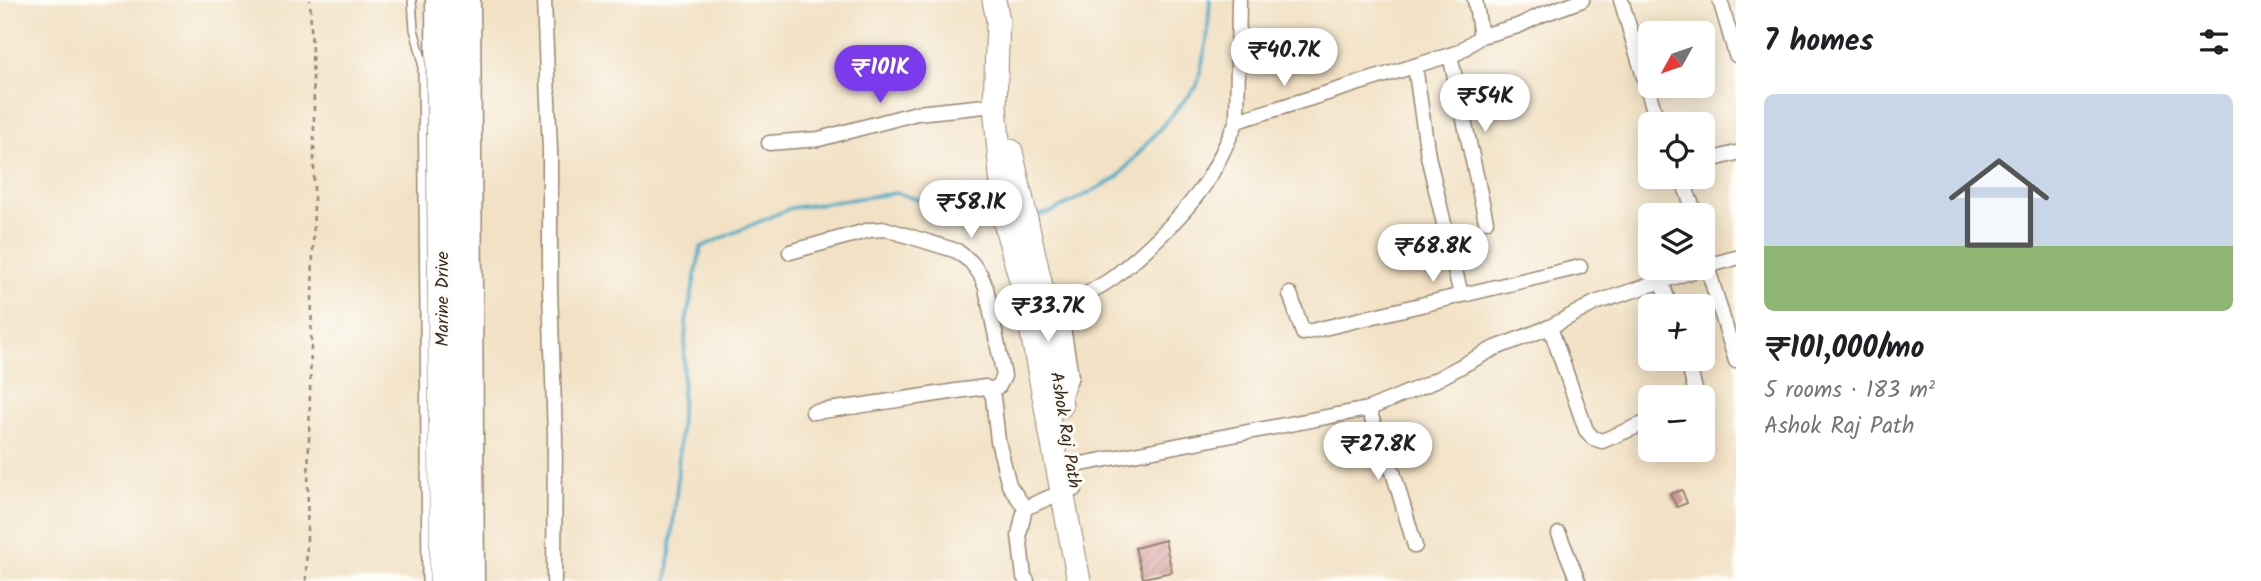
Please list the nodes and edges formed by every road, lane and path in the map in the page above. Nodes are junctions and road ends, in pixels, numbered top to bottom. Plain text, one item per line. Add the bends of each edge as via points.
1 (310, 0) edge
2 (412, 0) edge
3 (544, 0) edge
4 (994, 0) edge
5 (1239, 0) edge
6 (1475, 0) edge
7 (1537, 0) edge
8 (1582, 0) edge
9 (1621, 0) edge
10 (1720, 0) edge
11 (453, 10) edge
12 (1541, 15) junction
13 (1481, 36) junction
14 (1450, 55) junction
15 (1736, 55) edge
16 (1415, 66) junction
17 (997, 73) junction
18 (995, 105) junction
19 (1654, 112) edge
20 (1237, 121) junction
21 (769, 143) dead end
22 (1736, 153) edge
23 (1715, 159) edge
24 (1007, 172) junction
25 (1486, 221) dead end
26 (790, 251) dead end
27 (1736, 258) edge
28 (1715, 264) edge
29 (1580, 267) dead end
30 (1664, 280) edge
31 (1708, 280) edge
32 (1661, 281) junction
33 (1033, 290) junction
34 (1290, 294) dead end
35 (1666, 294) edge
36 (1461, 295) junction
37 (1550, 327) junction
38 (1736, 361) edge
39 (990, 390) junction
40 (1061, 404) junction
41 (1368, 409) junction
42 (813, 412) dead end
43 (1638, 426) edge
44 (1067, 473) junction
45 (1025, 508) junction
46 (1077, 531) junction
47 (1559, 534) dead end
48 (1415, 545) dead end
49 (306, 581) edge
50 (426, 581) edge
51 (443, 581) edge
52 (470, 581) edge
53 (554, 581) edge
54 (1027, 581) edge
55 (1079, 581) edge
56 (1094, 581) edge
57 (1578, 581) edge

1 - 49 path via 314,116
2 - 50 lane via 422,59
3 - 53 street
4 - 17 main road, Ashok Raj Path
5 - 20 street
6 - 13 street
7 - 12 street
8 - 12 street
9 - 19 street
10 - 15 street
11 - 51 highway, Marine Drive
11 - 52 highway, Marine Drive
12 - 13 street
13 - 14 street
14 - 16 street
14 - 25 street
16 - 20 street
16 - 36 street via 1429,156
17 - 18 main road, Ashok Raj Path
17 - 24 main road, Ashok Raj Path via 1006,103
18 - 21 street via 917,113 819,139
18 - 24 main road, Ashok Raj Path
20 - 40 street via 1206,182 1164,233 1111,280 1063,313 1071,376
22 - 23 street
24 - 33 main road, Ashok Raj Path
26 - 39 street via 886,229 957,251 971,262 986,288 1004,376 999,386
27 - 28 street
29 - 36 street
30 - 32 street
31 - 38 street
32 - 35 street
32 - 37 street via 1595,303
33 - 40 main road, Ashok Raj Path
33 - 44 main road, Ashok Raj Path
34 - 36 street via 1303,333
37 - 41 street
37 - 43 street via 1586,430 1593,438 1602,441
39 - 42 street via 985,387
39 - 45 street via 1009,485
40 - 44 main road, Ashok Raj Path
41 - 44 street
41 - 48 street
44 - 45 street
44 - 46 main road, Ashok Raj Path
45 - 54 street via 1019,535
46 - 55 main road, Ashok Raj Path
46 - 56 main road, Ashok Raj Path
47 - 57 street

